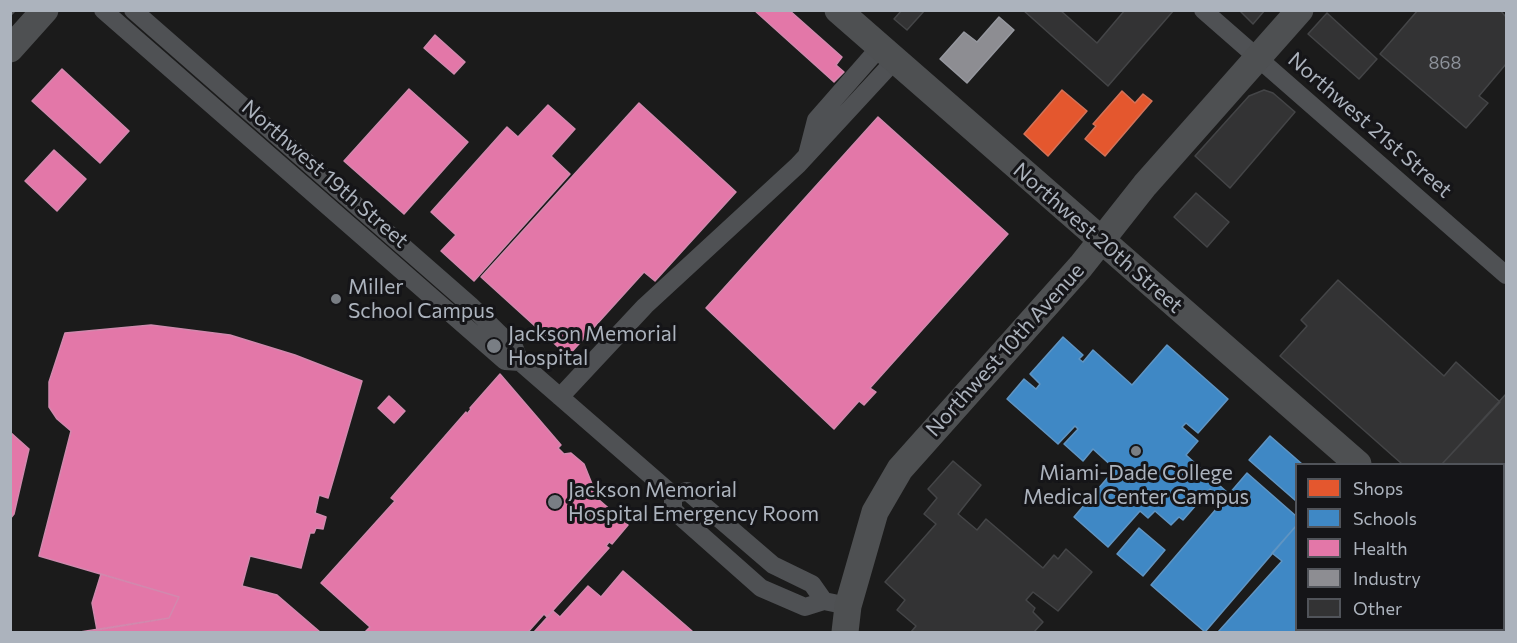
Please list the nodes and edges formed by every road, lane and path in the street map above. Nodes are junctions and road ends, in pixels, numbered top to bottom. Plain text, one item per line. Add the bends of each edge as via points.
1 (45, 10) edge
2 (103, 10) edge
3 (133, 10) edge
4 (838, 10) edge
5 (1203, 10) edge
6 (1300, 10) edge
7 (10, 49) edge
8 (887, 54) junction
9 (1258, 57) junction
10 (1101, 240) junction
11 (1506, 275) edge
12 (520, 362) junction
13 (560, 397) junction
14 (1356, 463) edge
15 (673, 495) junction
16 (839, 613) edge

1 - 7 street
2 - 12 street, Northwest 19th Street via 505,362
3 - 12 street, Northwest 19th Street via 470,305 514,349
4 - 8 street, Northwest 20th Street
5 - 9 street, Northwest 21st Street
6 - 9 street, Northwest 10th Avenue
8 - 10 street, Northwest 20th Street
8 - 13 street via 807,155 645,306
9 - 10 street, Northwest 10th Avenue
9 - 11 street, Northwest 21st Street
10 - 14 street, Northwest 20th Street
10 - 16 street, Northwest 10th Avenue via 900,470 875,512
12 - 13 street, Northwest 19th Street
13 - 15 street, Northwest 19th Street
15 - 16 street, Northwest 19th Street via 687,491 773,565 812,585
15 - 16 street, Northwest 19th Street via 673,510 761,588 805,607

